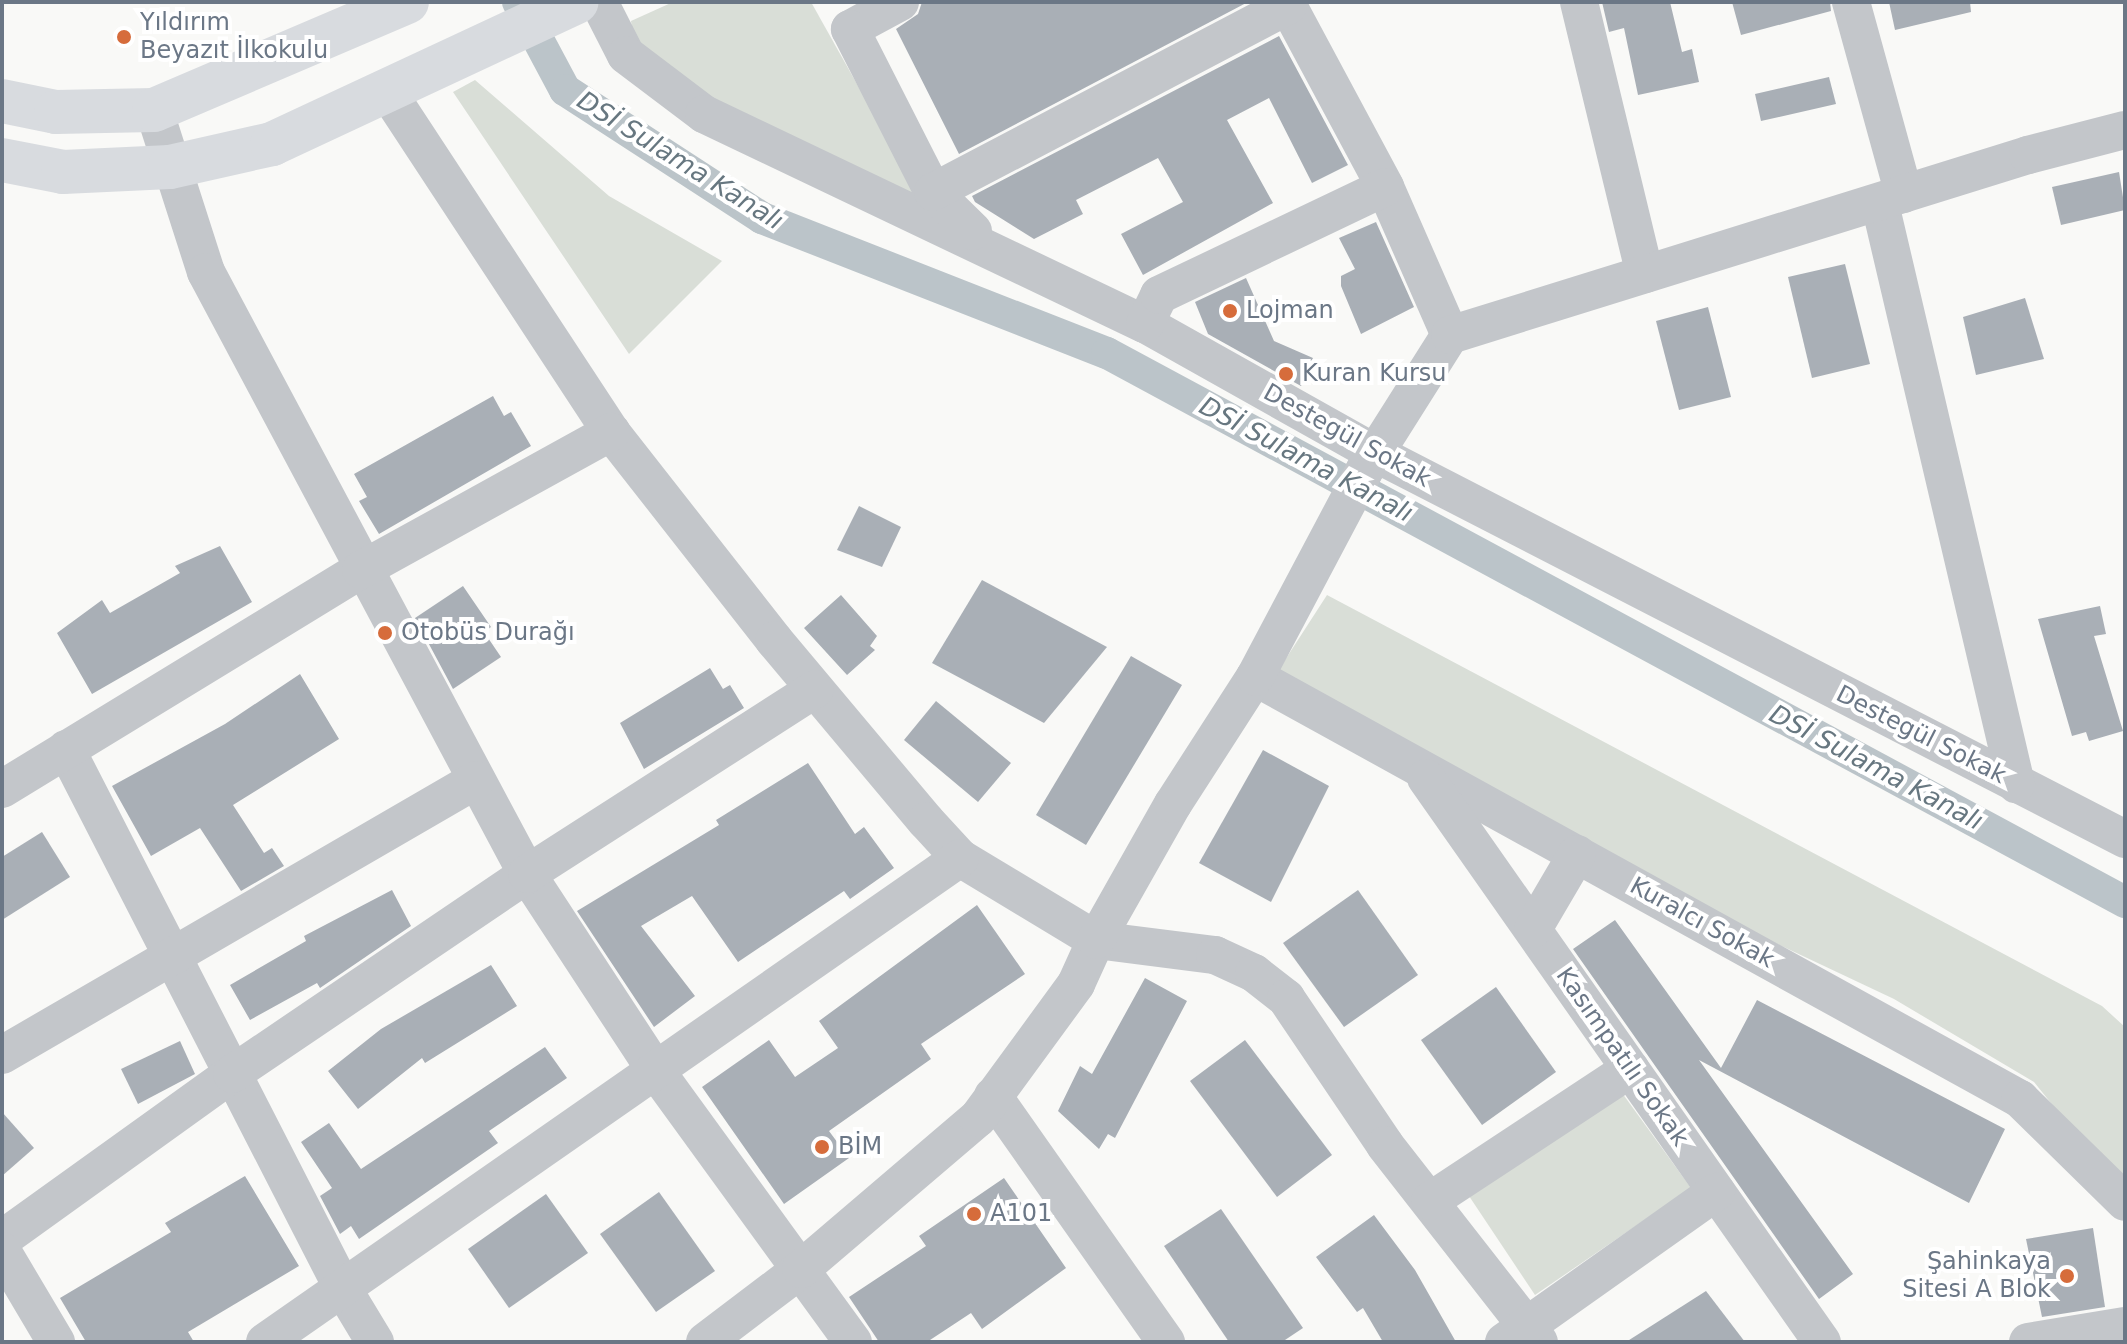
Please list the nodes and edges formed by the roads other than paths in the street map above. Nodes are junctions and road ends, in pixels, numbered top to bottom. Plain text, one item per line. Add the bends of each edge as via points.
1 (407, 2) edge
2 (900, 2) edge
3 (1579, 2) edge
4 (1851, 2) edge
5 (580, 4) edge
6 (1287, 4) edge
7 (843, 15) edge
8 (387, 91) junction
9 (2, 101) edge
10 (154, 110) junction
11 (2125, 130) edge
12 (2, 160) edge
13 (170, 167) junction
14 (1385, 187) junction
15 (933, 192) junction
16 (1892, 199) junction
17 (999, 256) junction
18 (1645, 274) junction
19 (1145, 324) junction
20 (1450, 335) junction
21 (611, 432) junction
22 (1370, 462) junction
23 (361, 570) junction
24 (1255, 677) junction
25 (815, 689) junction
26 (66, 749) junction
27 (1422, 772) junction
28 (476, 780) junction
29 (2016, 784) junction
30 (2, 789) edge
31 (2125, 839) edge
32 (1577, 854) junction
33 (960, 858) junction
34 (527, 874) junction
35 (1533, 929) junction
36 (1096, 940) junction
37 (173, 960) junction
38 (2, 1055) edge
39 (1630, 1069) junction
40 (656, 1071) junction
41 (232, 1074) junction
42 (993, 1096) junction
43 (1716, 1192) junction
44 (1430, 1201) junction
45 (2125, 1202) edge
46 (2, 1239) edge
47 (2, 1251) edge
48 (801, 1269) junction
49 (343, 1289) junction
50 (2125, 1326) edge
51 (1524, 1336) edge
52 (56, 1342) edge
53 (265, 1342) edge
54 (375, 1342) edge
55 (705, 1342) edge
56 (853, 1342) edge
57 (1166, 1342) edge
58 (1822, 1342) edge
59 (2028, 1342) edge

1 - 10 main road
2 - 7 street
3 - 18 street
4 - 16 street
5 - 8 main road
5 - 17 street, Destegül Sokak via 626,55 704,114
6 - 14 street
6 - 15 street
7 - 15 street
8 - 13 main road via 272,144
8 - 21 street
9 - 10 main road via 56,112
10 - 13 street
11 - 16 street
12 - 13 main road via 63,172
13 - 23 street via 206,272
14 - 19 street via 1159,295
14 - 20 street
15 - 17 street
16 - 18 street
16 - 29 street
17 - 19 street, Destegül Sokak
18 - 20 street
19 - 22 street, Destegül Sokak
20 - 22 street
21 - 23 street
21 - 25 street
22 - 24 street
22 - 29 street, Destegül Sokak
23 - 26 street
23 - 28 street
24 - 27 street, Kuralcı Sokak
24 - 36 street
25 - 33 street
25 - 34 street
26 - 30 street
26 - 37 street
27 - 32 street, Kuralcı Sokak
27 - 35 street, Kasımpatılı Sokak
28 - 34 street
28 - 37 street
29 - 31 street, Destegül Sokak
32 - 35 street
32 - 45 street, Kuralcı Sokak via 2020,1099
33 - 36 street
33 - 40 street
34 - 40 street
34 - 41 street
35 - 39 street, Kasımpatılı Sokak
36 - 42 street via 1076,984
36 - 44 street via 1215,955 1254,973 1286,998 1385,1145
37 - 38 street
37 - 41 street
39 - 43 street, Kasımpatılı Sokak
39 - 44 street
40 - 48 street
40 - 49 street
41 - 46 street
41 - 49 street
42 - 48 street via 978,1118
42 - 57 street
43 - 51 street
43 - 58 street, Kasımpatılı Sokak
44 - 51 street
47 - 52 street
48 - 55 street
48 - 56 street
49 - 53 street
49 - 54 street
50 - 59 street

